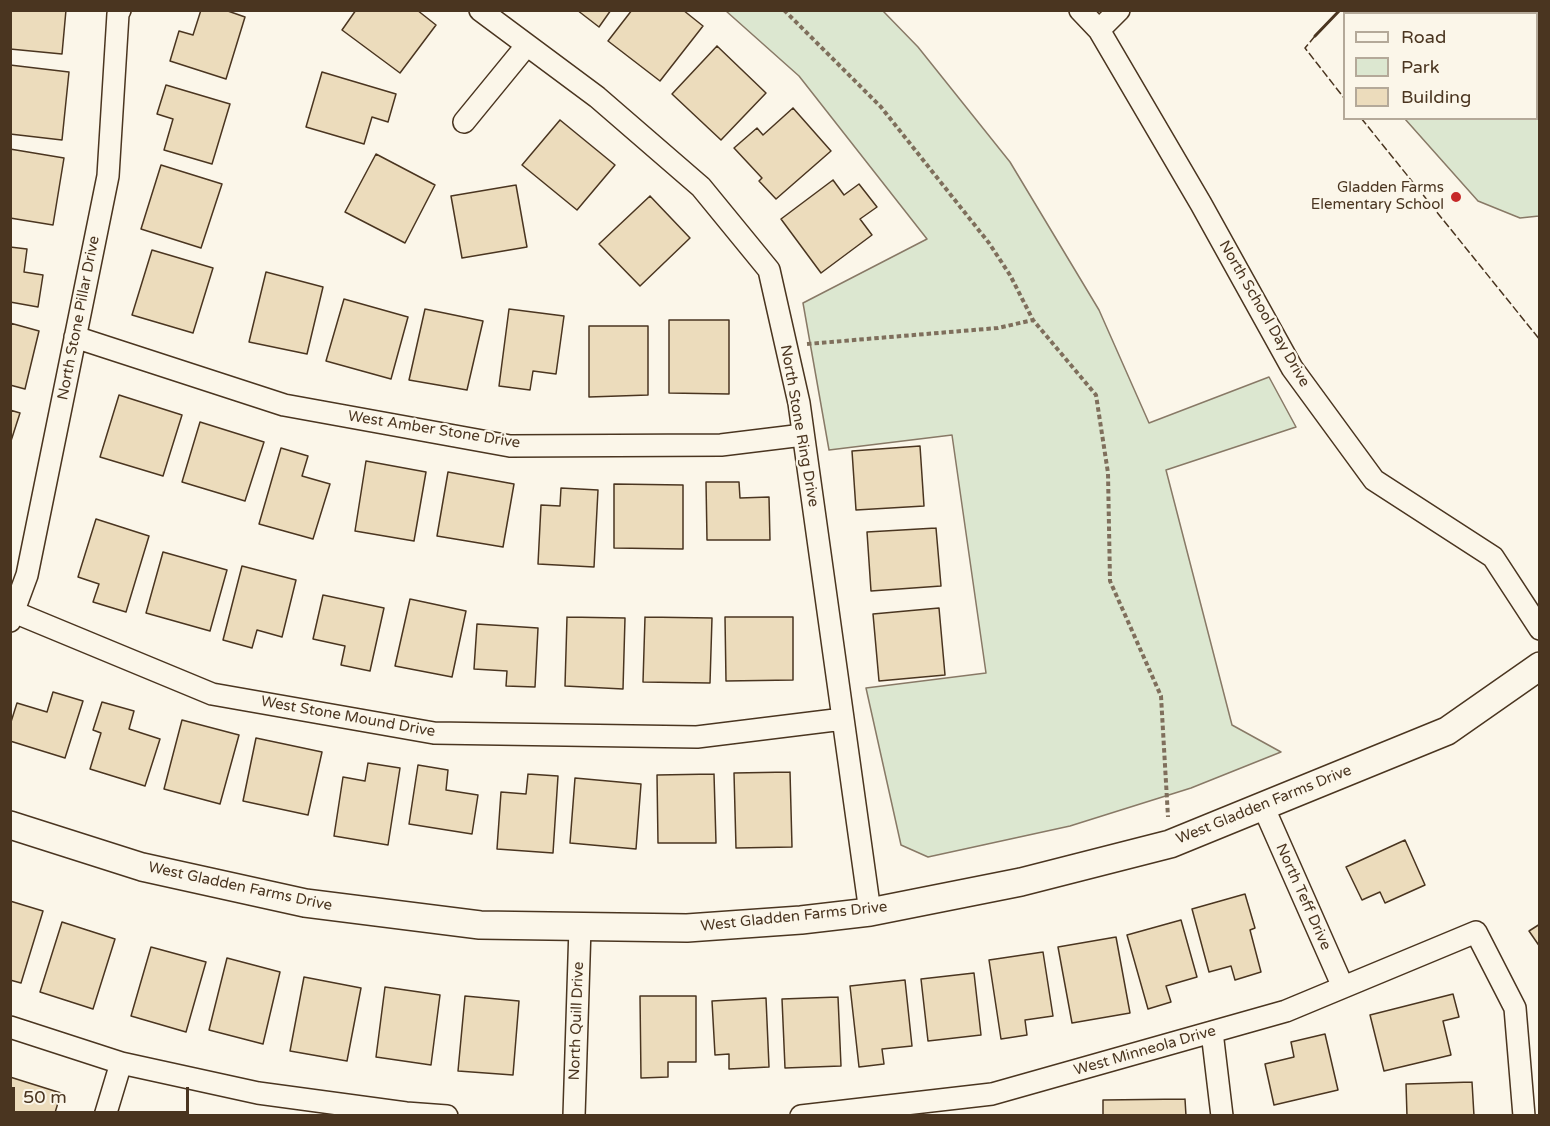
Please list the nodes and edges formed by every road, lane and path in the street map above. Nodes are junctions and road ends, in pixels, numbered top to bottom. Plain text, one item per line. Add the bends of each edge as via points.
1 (120, 10) edge
2 (480, 10) edge
3 (784, 10) edge
4 (1080, 10) edge
5 (1119, 10) edge
6 (1099, 30) junction
7 (527, 45) junction
8 (464, 122) dead end
9 (1033, 320) junction
10 (75, 337) junction
11 (786, 345) junction
12 (803, 435) junction
13 (12, 616) edge
14 (1539, 629) edge
15 (1539, 666) edge
16 (843, 719) junction
17 (1263, 806) junction
18 (10, 825) edge
19 (1170, 844) junction
20 (870, 912) junction
21 (580, 927) junction
22 (1343, 987) junction
23 (10, 1027) edge
24 (1212, 1032) junction
25 (121, 1063) junction
26 (105, 1116) edge
27 (447, 1116) edge
28 (574, 1116) edge
29 (801, 1116) edge
30 (1222, 1116) edge
31 (1524, 1116) edge

1 - 10 street, North Stone Pillar Drive via 108,176
2 - 7 street, North Stone Ring Drive
3 - 9 path via 880,107 989,243
4 - 6 street, North School Day Drive
5 - 6 street
6 - 14 street, North School Day Drive via 1292,368 1374,480 1493,558
7 - 8 street
7 - 11 street, North Stone Ring Drive via 597,97 701,187 769,270
9 - 11 path via 998,328
9 - 19 path via 1096,395 1108,473 1110,580 1161,696
10 - 12 street, West Amber Stone Drive via 284,405 510,446 721,445
10 - 13 street, North Stone Pillar Drive via 27,575
11 - 12 street, North Stone Ring Drive
12 - 16 street, North Stone Ring Drive
13 - 16 street, West Stone Mound Drive via 212,694 434,732 697,736
15 - 17 street, West Gladden Farms Drive via 1447,730
16 - 20 street, North Stone Ring Drive
17 - 19 street, West Gladden Farms Drive
17 - 22 street, North Teff Drive
18 - 21 street, West Gladden Farms Drive via 142,867 305,903 480,925
19 - 20 street, West Gladden Farms Drive via 1021,882
20 - 21 street, West Gladden Farms Drive via 687,928
21 - 28 street, North Quill Drive
22 - 24 street, West Minneola Drive via 1286,1011
22 - 31 street, West Minneola Drive via 1476,932 1515,1008
23 - 25 street
24 - 29 street, West Minneola Drive via 992,1094
24 - 30 street
25 - 26 street
25 - 27 street via 258,1093

